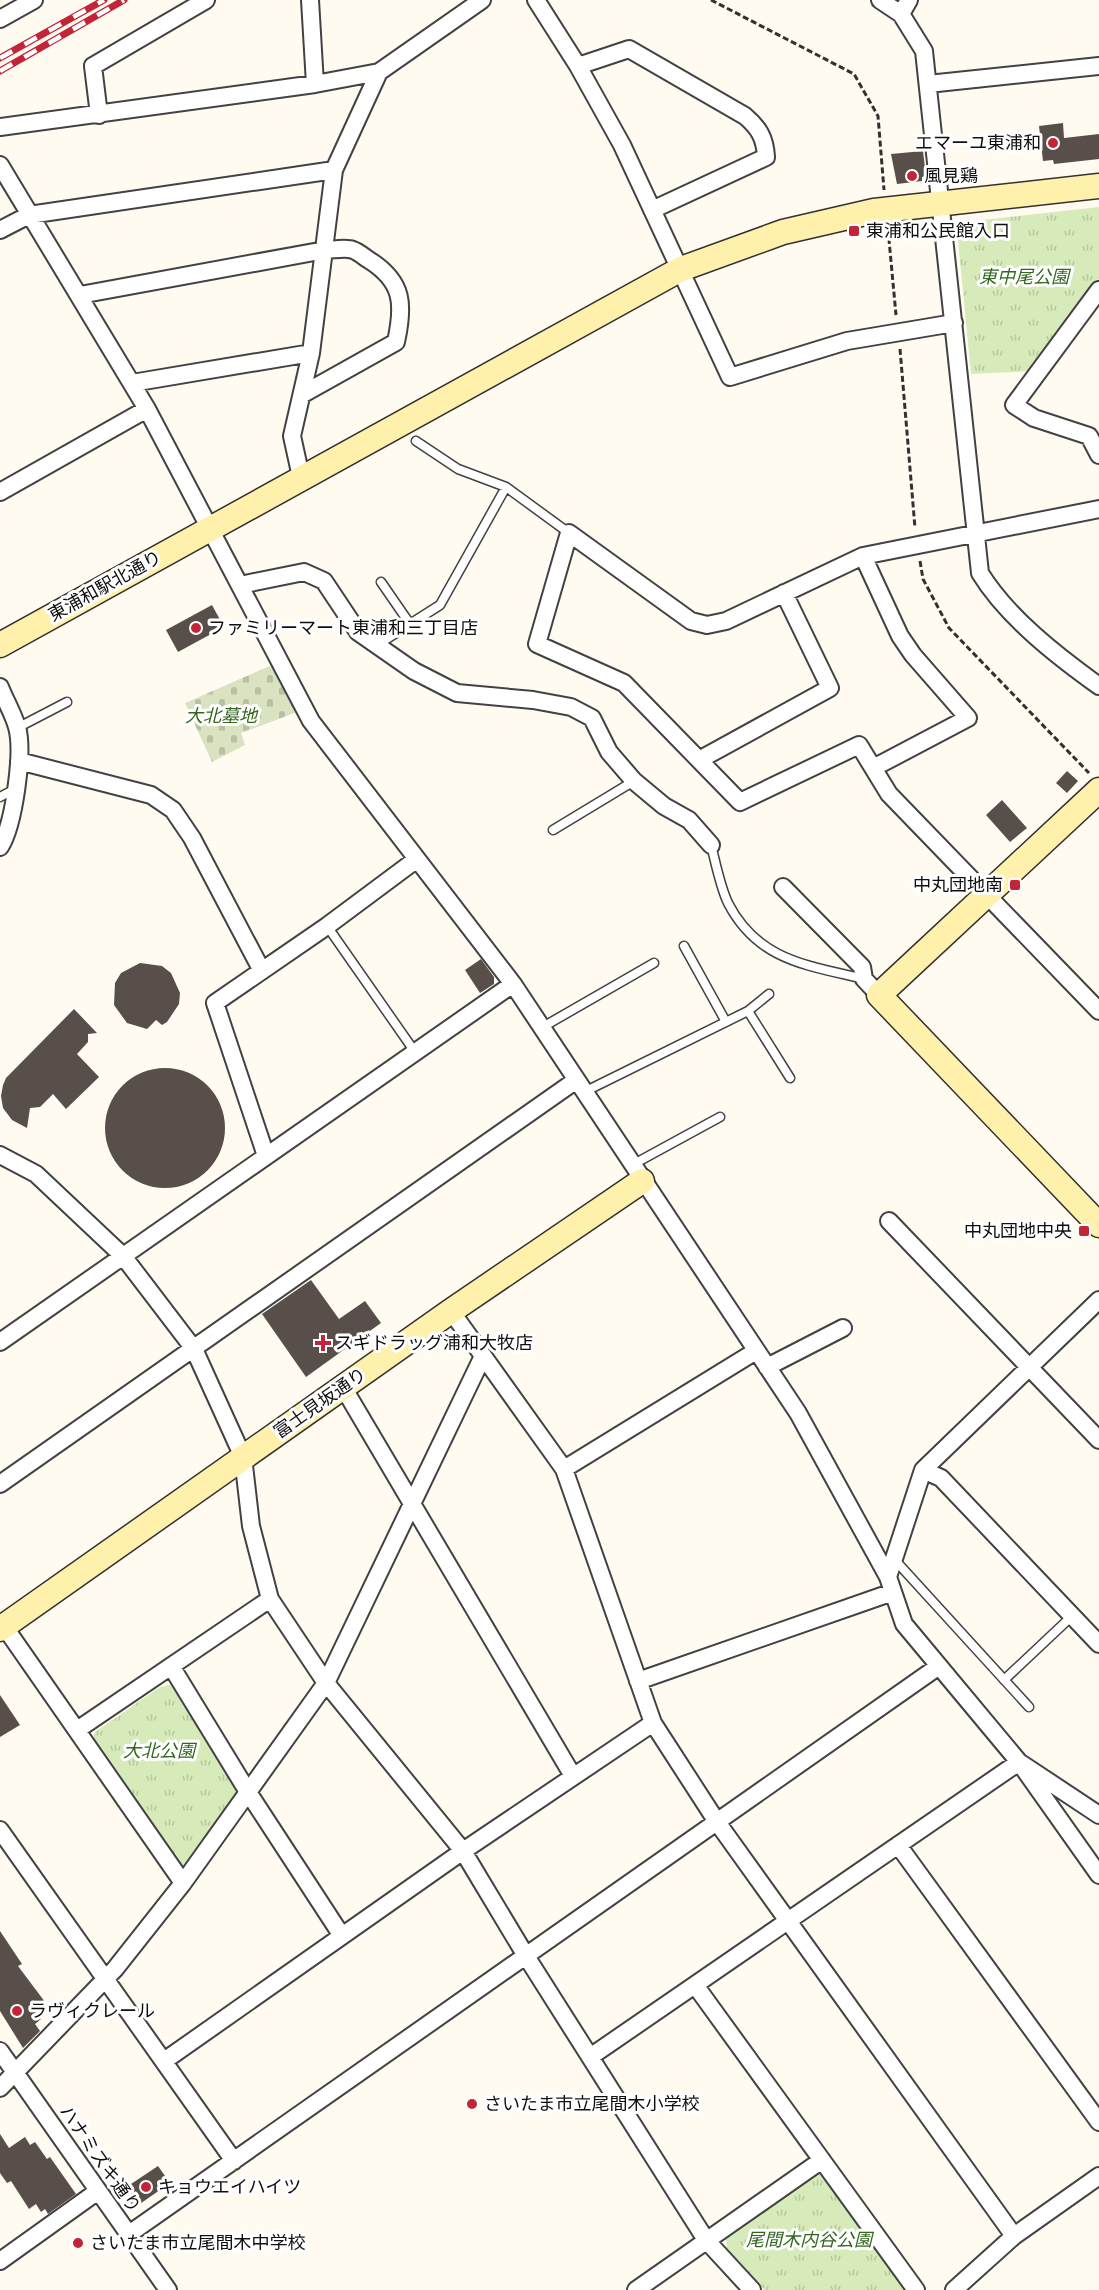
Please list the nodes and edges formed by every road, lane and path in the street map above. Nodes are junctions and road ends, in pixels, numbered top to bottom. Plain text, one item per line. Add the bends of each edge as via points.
1 (34, 0) edge
2 (206, 0) edge
3 (310, 0) edge
4 (482, 0) edge
5 (536, 0) edge
6 (711, 0) edge
7 (880, 0) edge
8 (905, 7) edge
9 (0, 19) edge
10 (578, 66) junction
11 (1099, 66) edge
12 (379, 72) junction
13 (315, 84) junction
14 (928, 84) junction
15 (99, 115) junction
16 (0, 127) edge
17 (0, 165) edge
18 (334, 170) junction
19 (1099, 186) edge
20 (942, 202) junction
21 (886, 209) junction
22 (652, 210) junction
23 (29, 215) junction
24 (0, 230) edge
25 (325, 250) junction
26 (681, 269) junction
27 (1099, 290) edge
28 (80, 295) junction
29 (897, 320) dead end
30 (954, 323) junction
31 (899, 343) dead end
32 (311, 353) junction
33 (132, 383) junction
34 (303, 394) junction
35 (147, 409) junction
36 (1094, 435) edge
37 (416, 441) dead end
38 (1099, 455) edge
39 (301, 477) junction
40 (506, 488) junction
41 (0, 492) edge
42 (1099, 509) edge
43 (211, 527) junction
44 (976, 532) junction
45 (569, 533) junction
46 (916, 545) junction
47 (863, 556) junction
48 (381, 582) dead end
49 (240, 585) junction
50 (784, 593) junction
51 (410, 624) junction
52 (0, 645) edge
53 (376, 645) junction
54 (1099, 686) edge
55 (0, 687) edge
56 (67, 702) dead end
57 (4, 707) edge
58 (17, 728) junction
59 (699, 760) junction
60 (19, 761) junction
61 (873, 768) junction
62 (634, 781) junction
63 (17, 788) junction
64 (1096, 790) edge
65 (0, 796) edge
66 (553, 830) dead end
67 (711, 845) joint
68 (0, 847) edge
69 (417, 859) junction
70 (783, 887) dead end
71 (986, 895) junction
72 (327, 926) junction
73 (684, 946) dead end
74 (654, 963) dead end
75 (262, 971) junction
76 (513, 984) junction
77 (871, 987) junction
78 (769, 994) dead end
79 (748, 1011) junction
80 (1099, 1011) edge
81 (726, 1022) junction
82 (541, 1028) junction
83 (415, 1052) junction
84 (790, 1078) dead end
85 (579, 1087) junction
86 (720, 1117) dead end
87 (266, 1156) junction
88 (2, 1158) edge
89 (637, 1173) junction
90 (889, 1221) dead end
91 (1099, 1225) edge
92 (123, 1256) junction
93 (1099, 1300) edge
94 (451, 1311) junction
95 (843, 1328) dead end
96 (0, 1342) edge
97 (194, 1349) junction
98 (756, 1352) junction
99 (483, 1356) junction
100 (1030, 1366) junction
101 (767, 1367) junction
102 (343, 1387) junction
103 (1099, 1440) edge
104 (243, 1457) junction
105 (564, 1469) junction
106 (923, 1470) junction
107 (0, 1484) edge
108 (413, 1505) junction
109 (894, 1559) junction
110 (891, 1584) junction
111 (270, 1599) junction
112 (1072, 1616) junction
113 (2, 1628) edge
114 (1099, 1644) edge
115 (171, 1666) junction
116 (939, 1666) junction
117 (1004, 1680) junction
118 (638, 1681) junction
119 (326, 1683) junction
120 (1029, 1707) dead end
121 (653, 1723) junction
122 (77, 1730) junction
123 (1019, 1762) junction
124 (573, 1776) junction
125 (248, 1792) junction
126 (1099, 1815) edge
127 (717, 1822) junction
128 (0, 1830) edge
129 (898, 1845) junction
130 (463, 1851) junction
131 (1099, 1875) edge
132 (183, 1883) junction
133 (787, 1921) junction
134 (342, 1936) junction
135 (526, 1956) junction
136 (105, 1981) junction
137 (694, 1985) junction
138 (0, 2051) edge
139 (590, 2057) junction
140 (164, 2061) junction
141 (15, 2073) junction
142 (0, 2088) edge
143 (1099, 2122) edge
144 (822, 2160) junction
145 (234, 2161) junction
146 (1099, 2176) edge
147 (98, 2191) junction
148 (129, 2234) junction
149 (1014, 2236) junction
150 (706, 2240) junction
151 (0, 2261) edge
152 (168, 2290) edge
153 (636, 2290) edge
154 (752, 2290) edge
155 (916, 2290) edge
156 (954, 2290) edge

1 - 9 street
2 - 15 street via 93,66
3 - 13 street
4 - 12 street
5 - 10 street
6 - 21 path via 854,74 878,116
7 - 8 street
8 - 14 street via 924,51
10 - 22 street via 622,144
10 - 22 street via 629,49 757,126 765,142 766,157
11 - 14 street
12 - 13 street
12 - 18 street
13 - 15 street
14 - 20 street
15 - 16 street
17 - 23 street
18 - 23 street
18 - 25 street
19 - 20 street, 東浦和駅北通り
20 - 21 street, 東浦和駅北通り
20 - 30 street
21 - 26 street, 東浦和駅北通り via 783,232
21 - 29 path
22 - 26 street
23 - 24 street
23 - 28 street
25 - 28 street
25 - 32 street
25 - 34 street via 352,250 384,269 400,299 401,318 396,342
26 - 30 street via 730,376 847,341
26 - 39 street, 東浦和駅北通り
27 - 36 street via 1014,405 1034,418
28 - 33 street
30 - 44 street
31 - 46 path
32 - 33 street
32 - 34 street
33 - 35 street
34 - 39 street via 292,436
35 - 41 street
35 - 43 street
36 - 38 street
37 - 40 lane via 458,469
39 - 43 street, 東浦和駅北通り
40 - 45 lane
40 - 51 lane via 440,604
42 - 44 street
43 - 49 street
43 - 52 street, 東浦和駅北通り
44 - 46 street
44 - 54 street via 981,573 988,586 1044,645
45 - 50 street via 691,621 707,625 726,621
45 - 59 street via 537,644 624,682
46 - 47 street
46 - 64 path via 924,579 949,628
47 - 50 street
47 - 61 street via 900,636 968,718
48 - 51 lane
49 - 53 street via 304,572 324,581 358,632
49 - 69 street via 311,721
50 - 59 street via 830,688
51 - 53 lane
53 - 62 street via 457,693 571,707 592,718 609,752
55 - 57 street
56 - 58 lane
57 - 58 street
58 - 60 street
59 - 61 street via 741,802 859,745
60 - 63 street
60 - 75 street via 151,795 173,810 192,838
61 - 71 street via 889,794
62 - 66 lane
62 - 67 street via 664,806 689,820
63 - 65 lane
63 - 68 street
64 - 71 street
67 - 77 lane via 728,902 747,932 767,950
69 - 72 street
69 - 76 street
70 - 77 street via 862,967
71 - 77 street
71 - 80 street
72 - 75 street
72 - 83 lane
73 - 81 lane
74 - 82 lane
75 - 87 street via 215,1003
76 - 82 street
76 - 83 street
77 - 91 street
78 - 79 lane
79 - 81 lane
79 - 84 lane
81 - 85 lane
82 - 85 street
83 - 87 street
85 - 89 street
85 - 97 street
86 - 89 lane
87 - 92 street
88 - 92 street via 36,1174
89 - 94 street, 富士見坂通り
89 - 98 street
90 - 100 street
92 - 96 street
92 - 97 street
93 - 100 street
94 - 99 street
94 - 102 street, 富士見坂通り
95 - 101 street
97 - 104 street
97 - 107 street
98 - 101 street
98 - 105 street
99 - 105 street
99 - 108 street
100 - 103 street
100 - 106 street
101 - 110 street via 798,1413
102 - 104 street, 富士見坂通り
102 - 108 street
104 - 111 street via 251,1526
104 - 113 street, 富士見坂通り
105 - 118 street
106 - 109 street
106 - 112 street via 941,1478
108 - 119 street
108 - 124 street
109 - 110 street
109 - 117 lane
110 - 116 street via 904,1624
110 - 118 street
111 - 115 street
111 - 119 street
112 - 114 street
112 - 117 lane
113 - 122 street
115 - 122 street
115 - 125 street
116 - 123 street
116 - 127 street
117 - 120 lane
118 - 121 street
119 - 125 street
119 - 130 street
121 - 124 street
121 - 127 street
122 - 132 street
123 - 126 street
123 - 129 street
123 - 131 street
124 - 130 street
125 - 132 street
125 - 134 street
127 - 133 street
127 - 135 street
128 - 136 street
129 - 133 street
129 - 143 street
130 - 134 street
130 - 135 street
132 - 136 street
133 - 137 street
133 - 149 street
134 - 140 street
135 - 139 street
135 - 145 street
136 - 140 street
136 - 141 street
137 - 139 street
137 - 144 street
138 - 141 street, ハナミズキ通り
139 - 150 street
140 - 145 street
141 - 142 street
141 - 147 street, ハナミズキ通り
144 - 150 street
144 - 155 street
145 - 148 street
146 - 149 street
147 - 148 street, ハナミズキ通り
147 - 151 street
148 - 152 street, ハナミズキ通り
149 - 156 street
150 - 153 street
150 - 154 street

